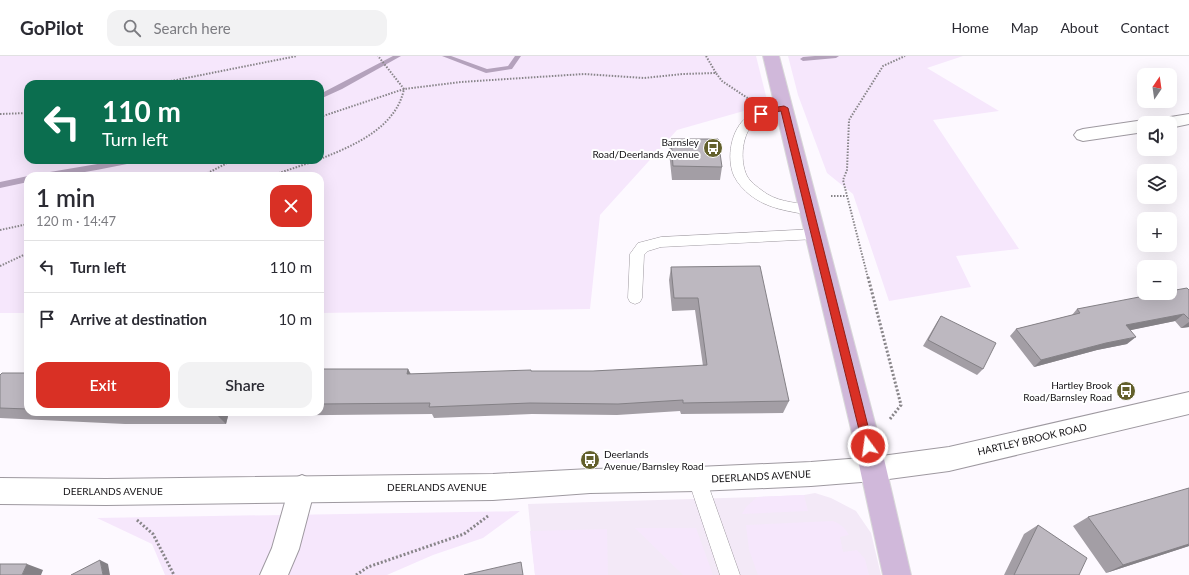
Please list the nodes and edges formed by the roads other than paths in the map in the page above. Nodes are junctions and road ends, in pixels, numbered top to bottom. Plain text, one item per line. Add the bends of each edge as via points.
1 (771, 56) edge
2 (784, 108) junction
3 (1189, 119) edge
4 (1177, 121) edge
5 (1137, 127) edge
6 (1082, 135) dead end
7 (810, 210) junction
8 (816, 234) junction
9 (635, 298) dead end
10 (1189, 403) edge
11 (871, 457) junction
12 (697, 479) junction
13 (302, 488) junction
14 (0, 491) edge
15 (274, 575) edge
16 (730, 575) edge
17 (897, 575) edge

1 - 2 main road
2 - 7 main road
2 - 7 lane via 768,111 747,122 738,140 737,158 741,176 754,190 772,203
3 - 4 street
5 - 6 street
7 - 8 main road
8 - 9 lane via 661,242 643,247 637,254
8 - 11 main road
10 - 11 street, HARTLEY BROOK ROAD via 949,459
11 - 12 street, DEERLANDS AVENUE via 811,474
11 - 17 main road
12 - 13 street, DEERLANDS AVENUE via 590,481 493,487
12 - 16 lane
13 - 14 street, DEERLANDS AVENUE via 106,492
13 - 15 street via 285,549

